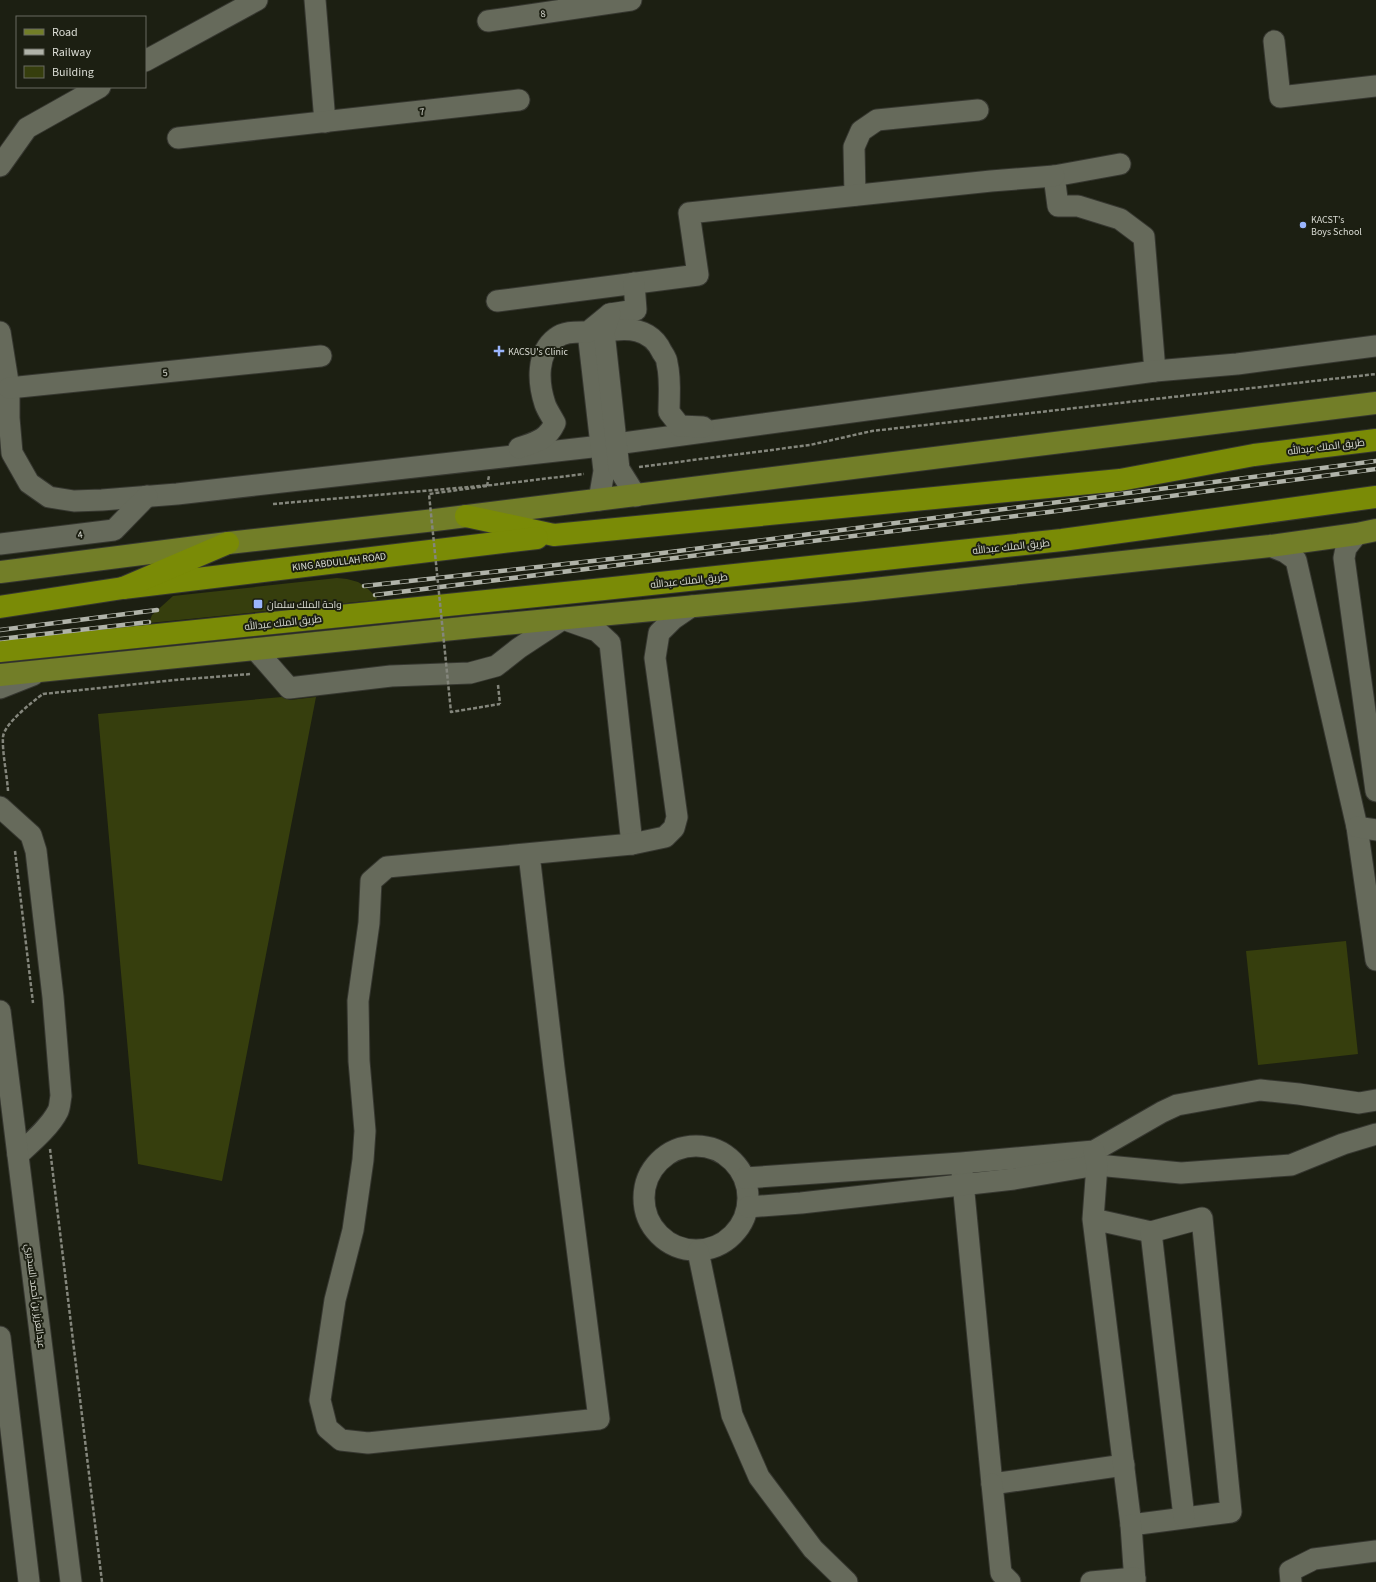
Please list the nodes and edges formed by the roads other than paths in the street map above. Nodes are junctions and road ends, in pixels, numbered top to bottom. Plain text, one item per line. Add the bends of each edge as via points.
1 (257, 0) edge
2 (315, 0) edge
3 (632, 0) edge
4 (597, 2) edge
5 (488, 21) dead end
6 (1274, 40) dead end
7 (146, 61) edge
8 (1376, 86) edge
9 (98, 88) edge
10 (520, 100) dead end
11 (978, 110) dead end
12 (325, 122) junction
13 (178, 138) dead end
14 (1120, 164) dead end
15 (0, 166) edge
16 (1054, 176) junction
17 (854, 195) junction
18 (634, 283) junction
19 (497, 301) dead end
20 (601, 326) junction
21 (0, 332) edge
22 (1376, 346) edge
23 (322, 356) dead end
24 (1155, 371) junction
25 (9, 388) junction
26 (1376, 403) edge
27 (735, 428) junction
28 (1376, 440) edge
29 (609, 445) junction
30 (492, 458) junction
31 (611, 470) junction
32 (147, 496) junction
33 (636, 496) junction
34 (1376, 497) edge
35 (599, 500) junction
36 (466, 516) junction
37 (1367, 532) edge
38 (554, 535) junction
39 (228, 543) junction
40 (0, 544) edge
41 (1270, 546) junction
42 (0, 572) edge
43 (123, 588) junction
44 (692, 606) junction
45 (0, 607) edge
46 (563, 619) junction
47 (255, 649) junction
48 (0, 651) edge
49 (46, 671) junction
50 (0, 675) edge
51 (0, 688) edge
52 (1373, 737) edge
53 (1376, 791) edge
54 (0, 807) edge
55 (1366, 829) edge
56 (632, 844) junction
57 (529, 854) junction
58 (1376, 960) edge
59 (0, 1011) edge
60 (1376, 1100) edge
61 (1376, 1134) edge
62 (18, 1156) junction
63 (1095, 1158) junction
64 (961, 1163) junction
65 (745, 1178) junction
66 (962, 1185) junction
67 (748, 1208) junction
68 (1093, 1219) junction
69 (1151, 1232) junction
70 (698, 1251) junction
71 (0, 1337) edge
72 (1124, 1466) junction
73 (992, 1484) junction
74 (1184, 1517) junction
75 (1131, 1525) junction
76 (1376, 1551) edge
77 (1135, 1580) edge
78 (29, 1582) edge
79 (71, 1582) edge
80 (847, 1582) edge
81 (1010, 1582) edge
82 (1091, 1582) edge
83 (1291, 1582) edge

1 - 7 street
2 - 12 street
3 - 4 street, 8
4 - 5 street, 8
6 - 8 street via 1280,97
9 - 15 street via 28,128
10 - 12 street, 7
11 - 17 street via 877,120 861,131 854,147
12 - 13 street, 7
14 - 16 street
16 - 17 street
16 - 24 street via 1058,206 1078,206 1120,219 1144,237
17 - 18 street via 689,213 698,275
18 - 19 street
18 - 20 street via 636,310
20 - 27 street via 637,330 658,343 667,362 669,412 680,426
20 - 29 street
20 - 30 street via 556,338 546,349 539,378 545,404 555,423 550,434
21 - 25 street
22 - 24 street via 1237,364
23 - 25 street, 5
24 - 27 street
25 - 32 street via 12,453 29,483 49,497 74,501
26 - 33 main road
27 - 29 street
28 - 38 highway, طريق الملك عبدالله via 1254,455 1120,480
29 - 30 street
29 - 31 street
30 - 32 street
31 - 33 street
31 - 35 street
32 - 40 street, 4 via 114,530
33 - 35 main road
34 - 48 highway, طريق الملك عبدالله via 1062,540
35 - 36 main road
36 - 38 highway, طريق الملك عبدالله
36 - 39 main road
37 - 41 main road
37 - 52 street via 1346,548 1344,558
38 - 43 highway, KING ABDULLAH ROAD
39 - 42 main road
39 - 43 highway
41 - 44 main road
41 - 55 street via 1296,560
43 - 45 highway
44 - 46 main road
44 - 56 street via 659,633 655,658 678,817 674,828 665,837
46 - 47 main road
46 - 47 street via 496,666 470,673 391,676 289,688
46 - 56 street via 597,631 610,643
47 - 49 main road
49 - 50 main road
49 - 51 street
52 - 53 street
54 - 62 street via 31,835 36,851 54,997 61,1096 58,1111 42,1133
55 - 58 street
56 - 57 street
57 - 57 street via 387,867 371,881 369,924 358,1001 359,1061 365,1131 363,1160 353,1230 334,1300 320,1400 327,1428 341,1440 368,1443 599,1419
59 - 62 street, عبدالعزيز بن أحمد السديري
60 - 63 street via 1359,1103 1260,1090 1177,1105 1162,1112
61 - 63 street via 1291,1165 1181,1173
62 - 79 street, عبدالعزيز بن أحمد السديري
63 - 64 street
63 - 66 street via 1014,1179
63 - 68 street
64 - 65 street
64 - 66 street
65 - 67 street via 749,1192
65 - 70 street via 726,1156 712,1148 701,1146 680,1148 665,1156 653,1168 646,1183 644,1199 646,1215 654,1230 666,1241 681,1249
66 - 67 street
66 - 73 street
67 - 70 street via 744,1221 725,1243
68 - 69 street
68 - 72 street
69 - 74 street
69 - 74 street via 1202,1218 1232,1512
70 - 80 street via 732,1415 759,1477 813,1549
71 - 78 street
72 - 73 street
72 - 75 street
73 - 81 street via 1001,1573
74 - 75 street
75 - 77 street
76 - 83 street via 1314,1558 1290,1571
77 - 82 street

